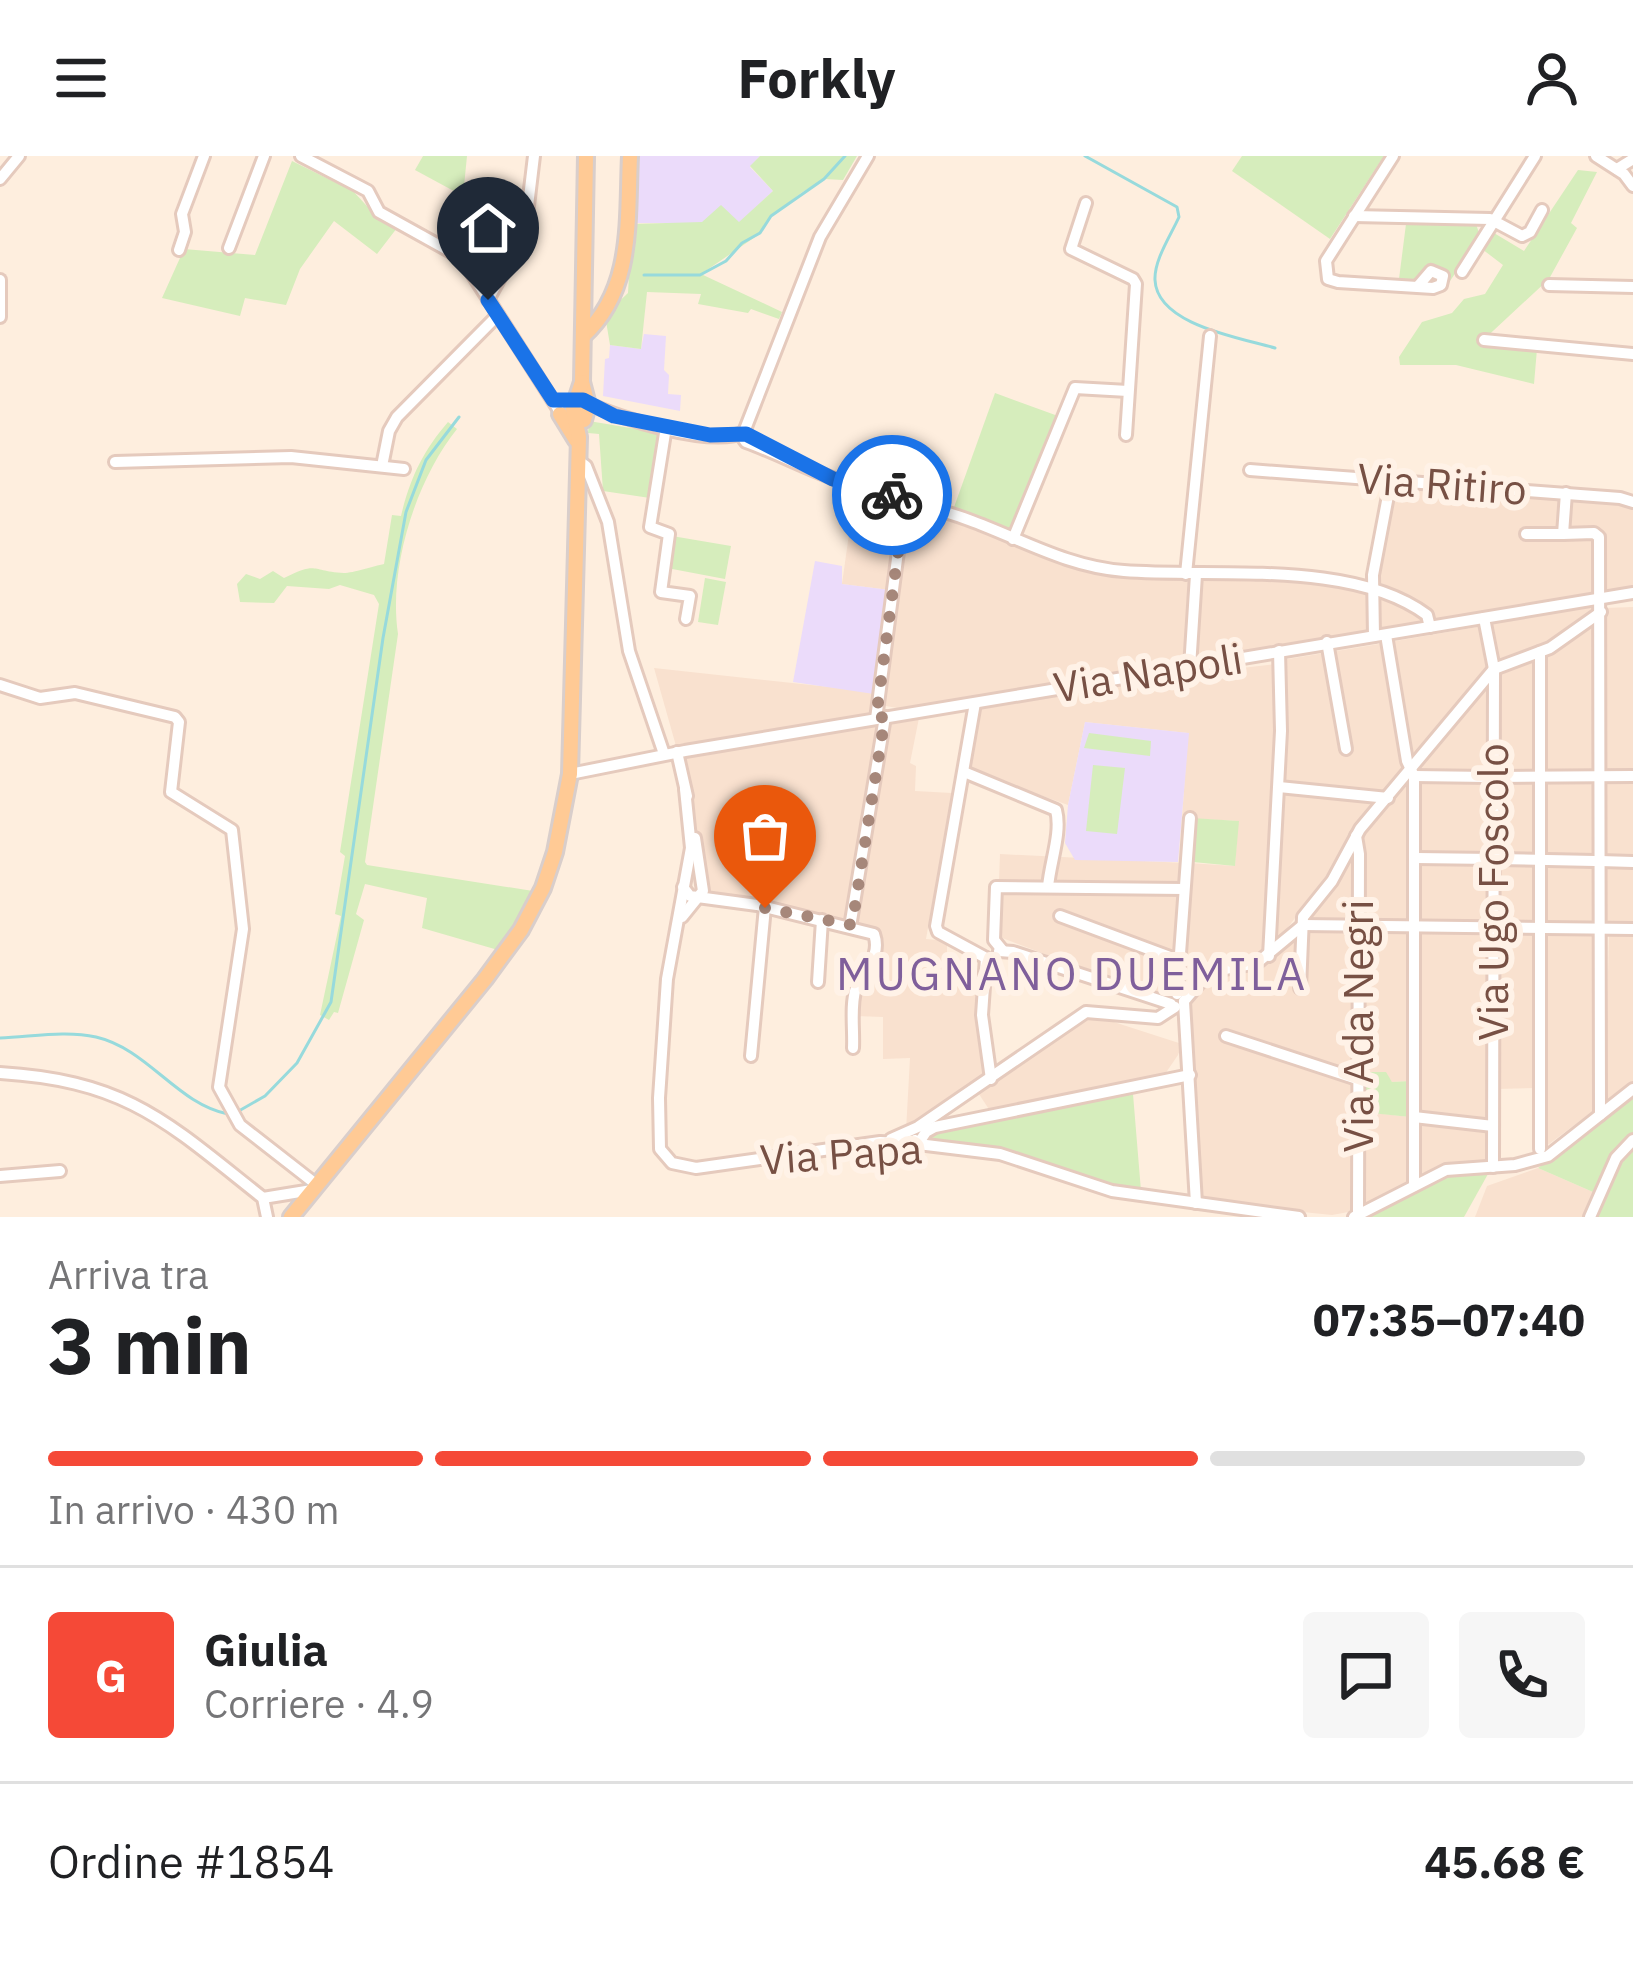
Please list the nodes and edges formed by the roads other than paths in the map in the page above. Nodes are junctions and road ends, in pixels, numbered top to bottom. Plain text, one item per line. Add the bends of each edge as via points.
1 (19, 156) edge
2 (204, 156) edge
3 (264, 156) edge
4 (301, 156) edge
5 (534, 156) edge
6 (586, 156) edge
7 (630, 156) edge
8 (868, 156) edge
9 (1393, 156) edge
10 (1535, 156) edge
11 (1633, 159) edge
12 (1607, 161) edge
13 (0, 179) edge
14 (1633, 186) edge
15 (1086, 203) dead end
16 (1543, 210) dead end
17 (1354, 216) junction
18 (1494, 220) junction
19 (230, 248) dead end
20 (179, 250) dead end
21 (1462, 272) dead end
22 (0, 280) edge
23 (1419, 285) dead end
24 (1549, 285) dead end
25 (1633, 287) edge
26 (488, 300) junction
27 (610, 300) junction
28 (583, 302) junction
29 (498, 316) junction
30 (0, 317) edge
31 (583, 336) junction
32 (1210, 336) dead end
33 (1484, 340) dead end
34 (1633, 354) edge
35 (1129, 391) junction
36 (576, 410) junction
37 (666, 427) junction
38 (741, 434) junction
39 (1126, 435) dead end
40 (579, 461) junction
41 (115, 463) dead end
42 (382, 466) junction
43 (404, 469) dead end
44 (1250, 470) dead end
45 (1391, 480) junction
46 (1566, 494) junction
47 (905, 499) junction
48 (1626, 500) edge
49 (1526, 534) dead end
50 (1562, 534) junction
51 (1013, 539) junction
52 (1191, 574) junction
53 (1372, 591) junction
54 (1633, 593) edge
55 (1601, 605) junction
56 (1484, 618) junction
57 (686, 619) dead end
58 (1428, 621) junction
59 (1380, 635) junction
60 (1327, 642) junction
61 (1280, 651) junction
62 (1540, 652) junction
63 (1190, 667) junction
64 (1494, 670) junction
65 (0, 685) edge
66 (975, 703) junction
67 (880, 718) junction
68 (1346, 749) dead end
69 (671, 753) junction
70 (964, 772) junction
71 (1412, 773) junction
72 (570, 775) junction
73 (1633, 776) edge
74 (1491, 777) junction
75 (1600, 777) junction
76 (1541, 778) junction
77 (1279, 787) junction
78 (1388, 798) junction
79 (1190, 818) dead end
80 (1356, 836) junction
81 (1416, 858) junction
82 (1494, 859) junction
83 (694, 860) junction
84 (1540, 860) junction
85 (1598, 861) junction
86 (1633, 862) edge
87 (683, 887) junction
88 (1048, 887) junction
89 (1184, 889) junction
90 (700, 898) junction
91 (765, 908) junction
92 (1060, 916) dead end
93 (823, 920) junction
94 (850, 926) junction
95 (1304, 926) junction
96 (1359, 926) junction
97 (1414, 926) junction
98 (1492, 927) junction
99 (1540, 927) junction
100 (1600, 929) junction
101 (1633, 929) edge
102 (674, 938) junction
103 (1003, 951) junction
104 (1269, 956) junction
105 (986, 958) junction
106 (1178, 960) junction
107 (818, 982) dead end
108 (1300, 988) dead end
109 (1178, 1003) junction
110 (1226, 1036) dead end
111 (853, 1048) dead end
112 (751, 1057) dead end
113 (0, 1073) edge
114 (1190, 1075) junction
115 (991, 1078) junction
116 (1358, 1079) junction
117 (973, 1090) junction
118 (1633, 1090) edge
119 (1600, 1114) junction
120 (989, 1116) junction
121 (1414, 1117) junction
122 (1493, 1126) junction
123 (918, 1127) junction
124 (1633, 1140) edge
125 (880, 1142) junction
126 (917, 1144) junction
127 (1540, 1149) dead end
128 (1493, 1167) junction
129 (60, 1171) dead end
130 (0, 1176) edge
131 (1414, 1186) junction
132 (315, 1187) junction
133 (1196, 1203) junction
134 (267, 1204) edge
135 (1272, 1216) edge
136 (290, 1217) edge
137 (1299, 1217) edge
138 (1356, 1217) edge
139 (1590, 1217) edge

1 - 13 street
2 - 20 street via 182,214
3 - 19 street
4 - 26 street via 368,191 379,212 462,258
5 - 26 street via 525,231
6 - 28 main road
7 - 27 main road via 625,259
8 - 38 street via 820,237
9 - 17 street
10 - 18 street
11 - 12 street
12 - 14 street
15 - 35 street via 1073,252 1136,284
16 - 18 street via 1525,236
17 - 18 street
17 - 23 street via 1326,261 1328,279
18 - 21 street
22 - 30 street
24 - 25 street
26 - 29 street
27 - 28 main road
27 - 31 main road
28 - 31 main road
29 - 36 street
29 - 42 street via 397,417
31 - 36 main road
32 - 52 street
33 - 34 street
35 - 39 street
35 - 51 street via 1075,388
36 - 37 street
36 - 40 main road
37 - 38 street
37 - 57 street via 650,527 669,534 661,592 690,596
38 - 47 street via 833,479
40 - 69 street via 608,522 629,651
40 - 72 main road
41 - 42 street via 291,457
42 - 43 street
44 - 45 street, Via Ritiro
45 - 46 street, Via Ritiro
45 - 53 street
46 - 48 street, Via Ritiro
46 - 50 street
47 - 51 street
47 - 67 street
49 - 50 street
50 - 55 street via 1598,535
51 - 52 street via 1118,571
52 - 53 street via 1325,579
52 - 63 street
53 - 58 street
53 - 59 street
54 - 55 street, Via Napoli
55 - 56 street, Via Napoli
55 - 62 street
55 - 75 street
56 - 58 street, Via Napoli
56 - 64 street, Via Ugo Foscolo
58 - 59 street, Via Napoli
59 - 60 street, Via Napoli
59 - 71 street
60 - 61 street, Via Napoli
60 - 68 street
61 - 63 street, Via Napoli
61 - 77 street
62 - 64 street
62 - 76 street
63 - 66 street, Via Napoli
64 - 71 street
64 - 74 street, Via Ugo Foscolo
65 - 132 street via 175,717 171,792 235,835 242,946 220,1088 231,1113
66 - 67 street, Via Napoli
66 - 70 street
67 - 69 street, Via Napoli
67 - 94 street
69 - 72 street, Via Napoli
69 - 83 street via 685,789
70 - 88 street via 1056,810
70 - 105 street via 935,926
71 - 74 street
71 - 78 street
71 - 81 street
72 - 132 main road via 550,869 521,930
73 - 75 street
74 - 76 street
74 - 82 street, Via Ugo Foscolo
75 - 76 street
75 - 85 street
76 - 84 street
77 - 78 street
77 - 104 street
78 - 80 street
79 - 89 street
80 - 95 street via 1305,912
80 - 96 street, Via Ada Negri
81 - 82 street
81 - 97 street
82 - 84 street
82 - 98 street, Via Ugo Foscolo
83 - 87 street
83 - 90 street
84 - 85 street
84 - 99 street
85 - 86 street
85 - 100 street
87 - 90 street
87 - 102 street
88 - 89 street
88 - 103 street via 995,888 994,940
89 - 106 street
90 - 91 street
90 - 102 street
91 - 93 street
91 - 112 street
92 - 106 street
93 - 94 street
93 - 107 street
94 - 111 street via 874,934 877,943 856,989
95 - 96 street
95 - 104 street
95 - 108 street
96 - 97 street
96 - 116 street, Via Ada Negri
97 - 98 street
97 - 121 street
98 - 99 street
98 - 122 street, Via Ugo Foscolo
99 - 100 street
99 - 127 street
100 - 101 street
100 - 119 street
102 - 125 street, Via Papa via 658,1097 665,1158 696,1168
103 - 105 street
103 - 109 street
104 - 109 street via 1210,972
105 - 115 street via 982,1016
106 - 109 street
109 - 114 street
109 - 115 street via 1158,1018 1086,1012
110 - 116 street
113 - 134 street via 59,1077 154,1112
114 - 120 street
114 - 133 street
115 - 117 street
116 - 138 street, Via Ada Negri
117 - 120 street
117 - 123 street
118 - 119 street
119 - 128 street via 1548,1156
120 - 126 street via 929,1130
121 - 122 street
121 - 131 street
122 - 128 street, Via Ugo Foscolo
123 - 125 street
123 - 126 street
124 - 139 street via 1616,1158
125 - 126 street, Via Papa
126 - 133 street, Via Papa via 1000,1154 1100,1188
128 - 131 street via 1446,1170
129 - 130 street
131 - 138 street
132 - 134 street
132 - 136 main road
133 - 135 street, Via Papa
134 - 136 street
135 - 137 street, Via Papa

